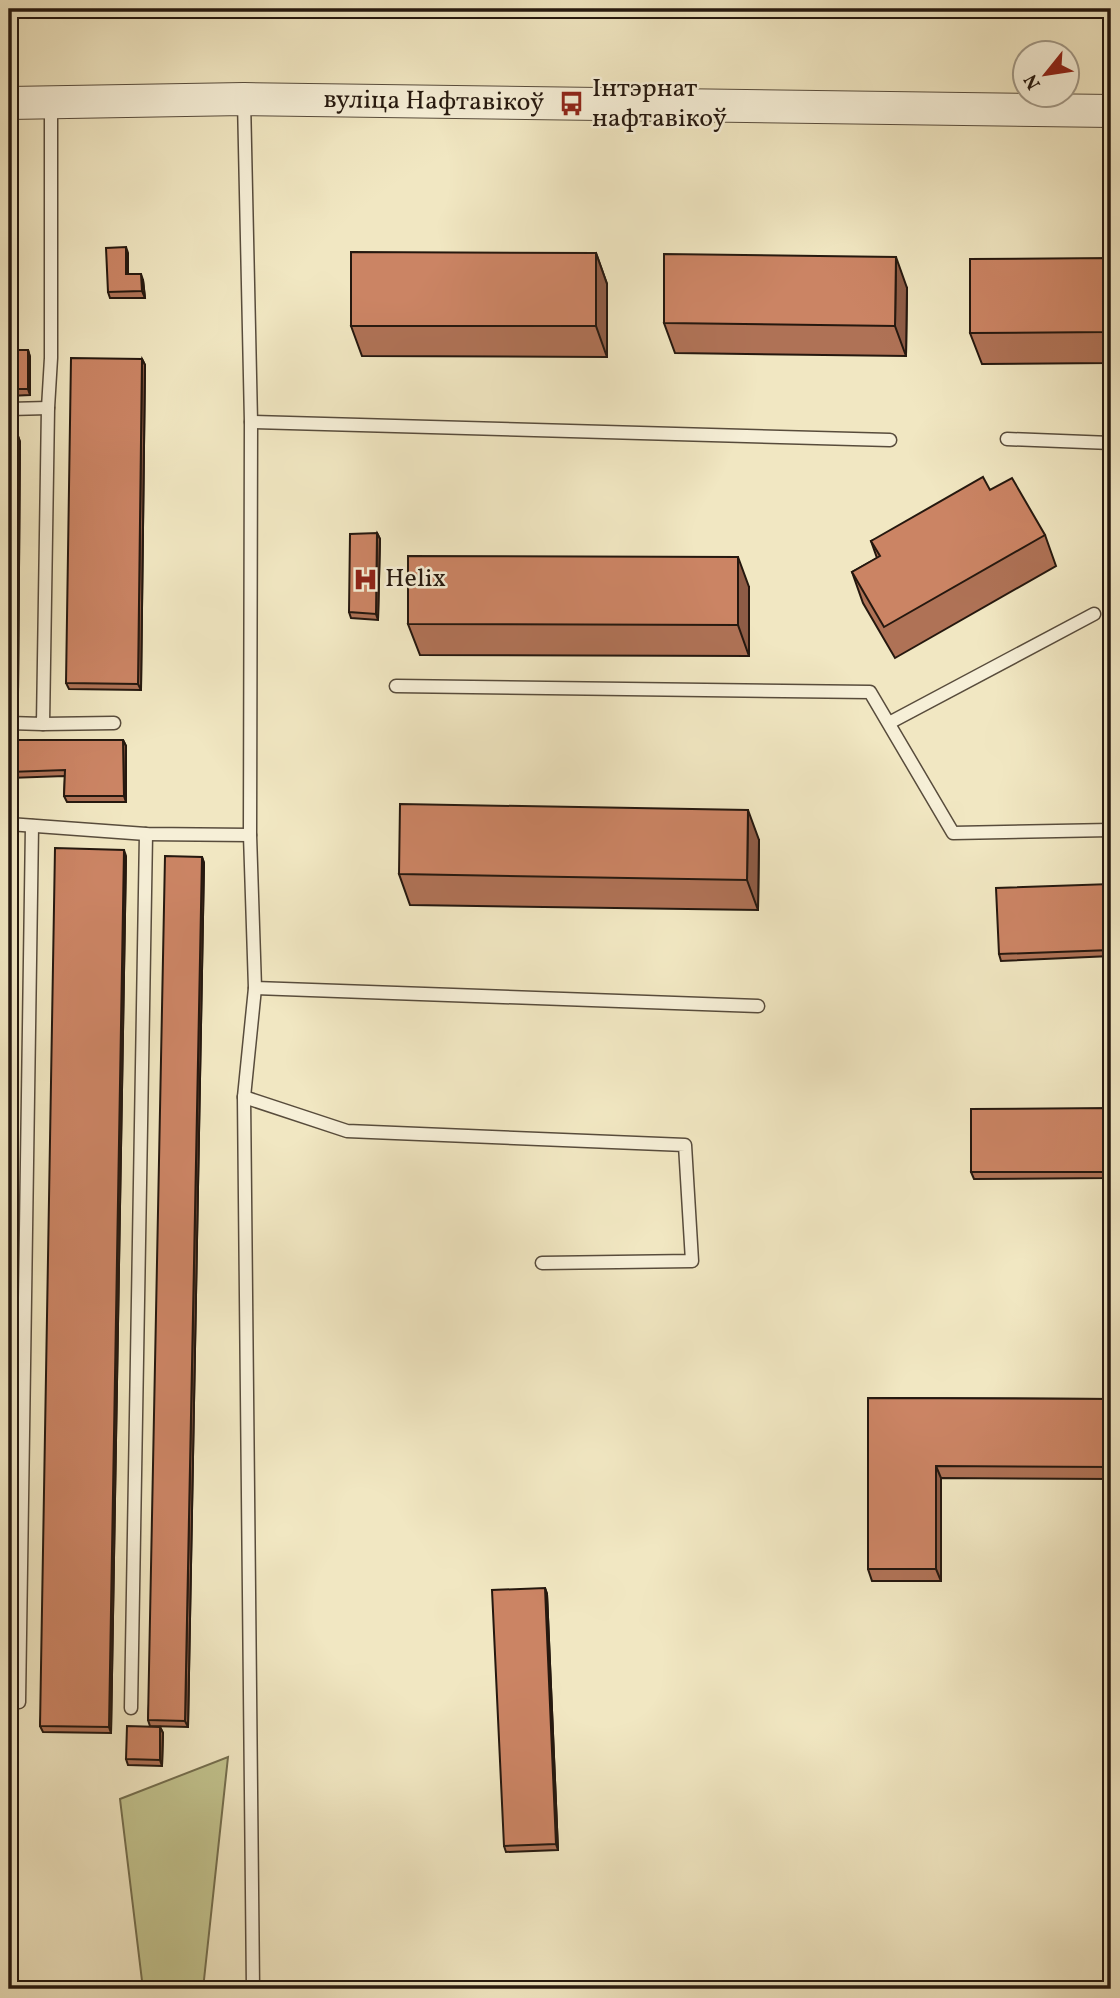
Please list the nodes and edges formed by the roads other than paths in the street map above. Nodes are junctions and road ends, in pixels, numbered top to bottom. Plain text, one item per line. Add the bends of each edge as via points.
1 (244, 99) junction
2 (9, 103) edge
3 (51, 103) junction
4 (1111, 111) edge
5 (48, 408) junction
6 (9, 409) edge
7 (251, 422) junction
8 (1007, 439) dead end
9 (890, 440) dead end
10 (1111, 443) edge
11 (1094, 614) dead end
12 (396, 686) dead end
13 (9, 723) edge
14 (114, 723) dead end
15 (889, 723) junction
16 (43, 724) junction
17 (9, 824) edge
18 (32, 826) junction
19 (1111, 830) edge
20 (146, 834) junction
21 (250, 835) junction
22 (255, 988) junction
23 (758, 1006) dead end
24 (244, 1097) junction
25 (542, 1263) dead end
26 (9, 1701) edge
27 (131, 1708) dead end
28 (253, 1989) edge

1 - 3 street, вуліца Нафтавікоў
1 - 4 street, вуліца Нафтавікоў
1 - 7 lane
2 - 3 street, вуліца Нафтавікоў
3 - 5 lane
5 - 6 lane
5 - 16 lane
7 - 9 lane
7 - 21 lane
8 - 10 lane
11 - 15 lane
12 - 15 lane via 870,692
13 - 16 lane
14 - 16 lane
15 - 19 lane via 953,833
17 - 18 lane
18 - 20 lane
18 - 26 lane via 19,1702
20 - 21 lane
20 - 27 lane
21 - 22 lane
22 - 23 lane
22 - 24 lane
24 - 25 lane via 347,1131 685,1146 692,1261
24 - 28 lane

